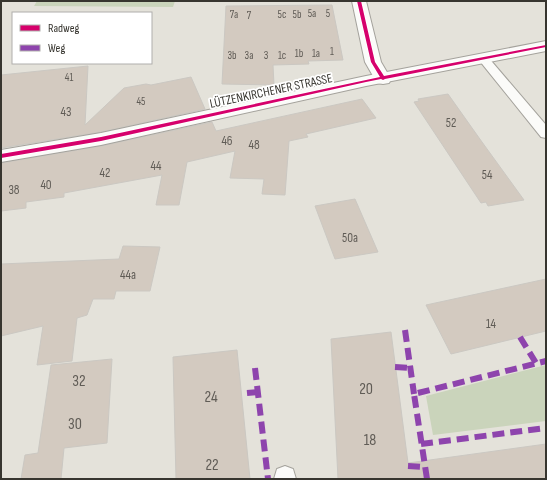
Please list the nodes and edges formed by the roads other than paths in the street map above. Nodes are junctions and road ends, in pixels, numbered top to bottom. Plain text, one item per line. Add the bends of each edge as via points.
1 (359, 1) edge
2 (546, 46) edge
3 (483, 58) junction
4 (383, 79) junction
5 (546, 134) edge
6 (1, 156) edge

1 - 4 street via 374,62
2 - 3 street, LÜTZENKIRCHENER STRASSE
3 - 4 street, LÜTZENKIRCHENER STRASSE
3 - 5 lane
4 - 6 street, LÜTZENKIRCHENER STRASSE via 101,140

